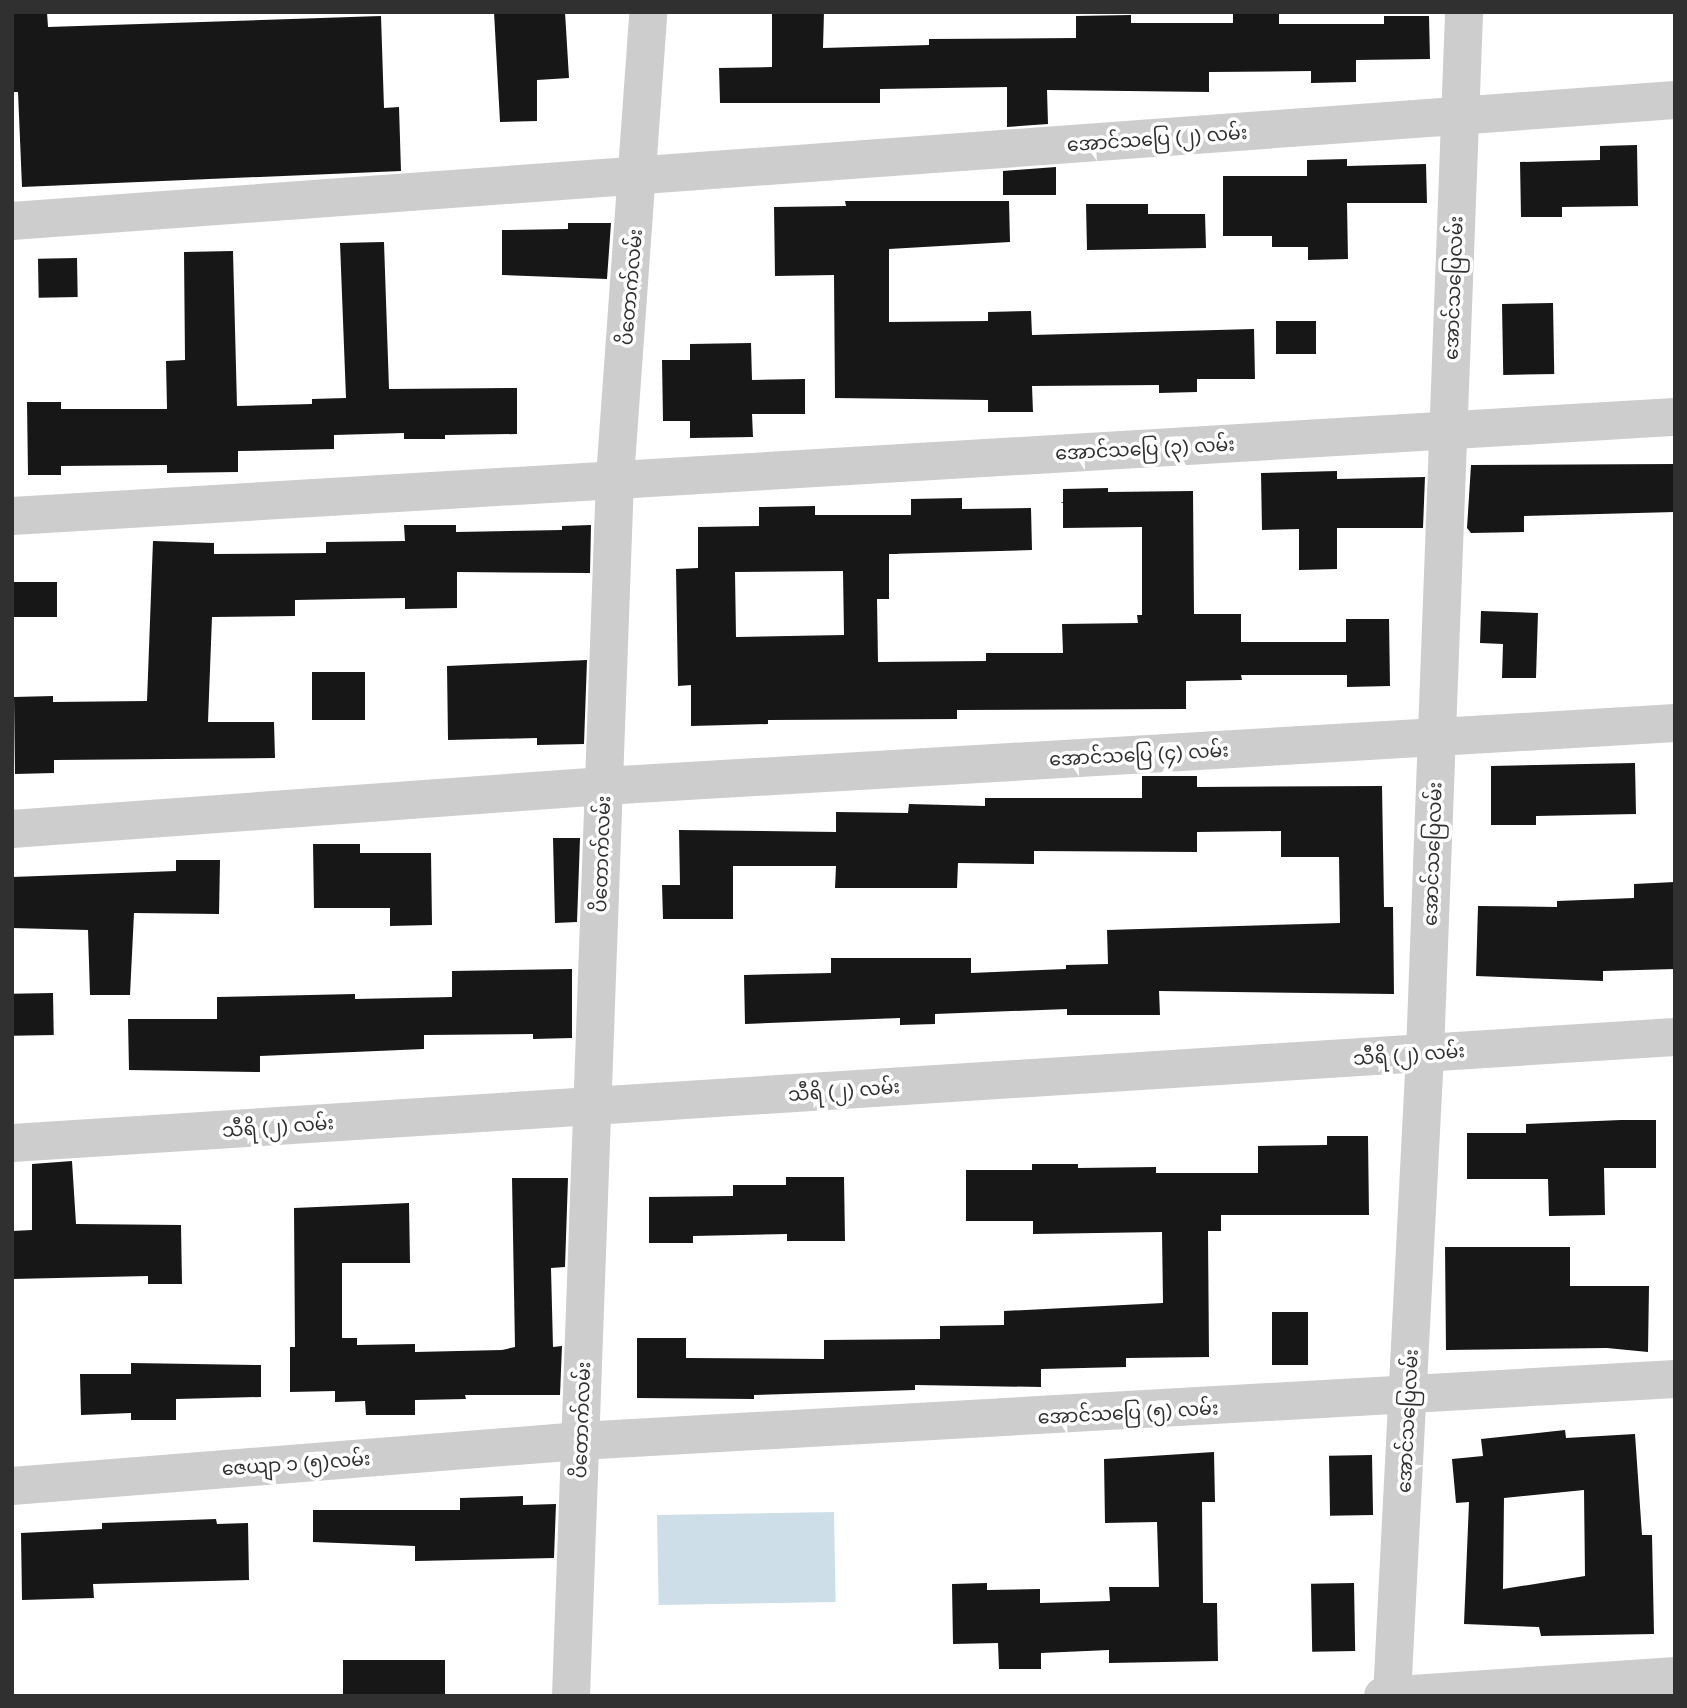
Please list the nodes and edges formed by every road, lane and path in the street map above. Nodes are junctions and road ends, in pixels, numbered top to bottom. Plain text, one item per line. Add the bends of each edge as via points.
1 (648, 12) edge
2 (1464, 12) edge
3 (1675, 100) edge
4 (1460, 116) junction
5 (639, 175) junction
6 (12, 221) edge
7 (1675, 417) edge
8 (1448, 430) junction
9 (615, 478) junction
10 (12, 516) edge
11 (1675, 723) edge
12 (1437, 736) junction
13 (603, 786) junction
14 (12, 829) edge
15 (1675, 1037) edge
16 (1425, 1053) junction
17 (592, 1107) junction
18 (12, 1143) edge
19 (1675, 1379) edge
20 (1408, 1397) junction
21 (580, 1441) junction
22 (12, 1486) edge
23 (1675, 1676) edge
24 (1392, 1695) edge
25 (571, 1696) edge
26 (1383, 1696) edge

1 - 5 street, ပိတောက်လမ်း
2 - 4 street, အောင်သပြေလမ်း
3 - 4 street, အောင်သပြေ (၂) လမ်း
4 - 5 street, အောင်သပြေ (၂) လမ်း
4 - 8 street, အောင်သပြေလမ်း
5 - 6 street, အောင်သပြေ (၂) လမ်း
5 - 9 street, ပိတောက်လမ်း
7 - 8 street, အောင်သပြေ (၃) လမ်း
8 - 9 street, အောင်သပြေ (၃) လမ်း
8 - 12 street, အောင်သပြေလမ်း
9 - 10 street, အောင်သပြေ (၃) လမ်း
9 - 13 street, ပိတောက်လမ်း
11 - 12 street, အောင်သပြေ (၄) လမ်း
12 - 13 street, အောင်သပြေ (၄) လမ်း
12 - 16 street, အောင်သပြေလမ်း
13 - 14 street, အောင်သပြေ (၄) လမ်း
13 - 17 street, ပိတောက်လမ်း
15 - 16 street, သီရိ (၂) လမ်း
16 - 17 street, သီရိ (၂) လမ်း
16 - 20 street, အောင်သပြေလမ်း
17 - 18 street, သီရိ (၂) လမ်း
17 - 21 street, ပိတောက်လမ်း
19 - 20 street, အောင်သပြေ (၅) လမ်း
20 - 21 street, အောင်သပြေ (၅) လမ်း
20 - 24 street, အောင်သပြေလမ်း
21 - 22 street, ဇေယျာ ၁ (၅)လမ်း
21 - 25 street, ပိတောက်လမ်း
23 - 24 street
24 - 26 street

